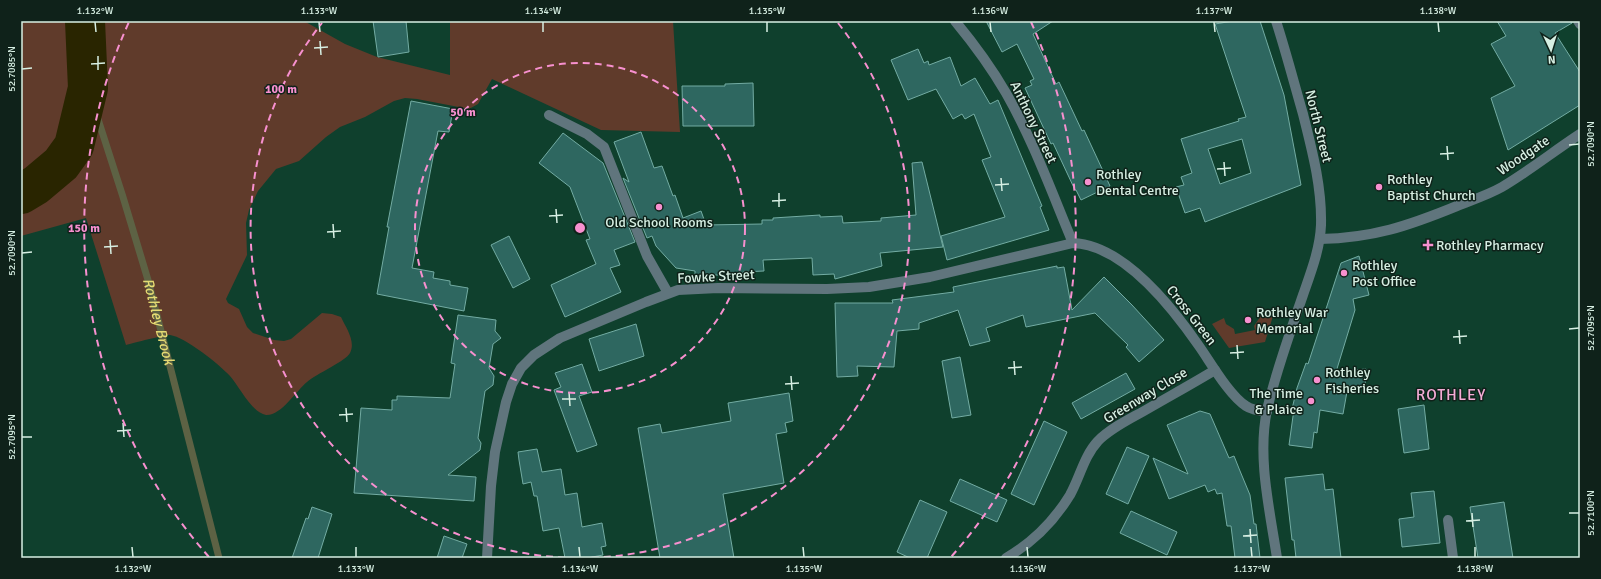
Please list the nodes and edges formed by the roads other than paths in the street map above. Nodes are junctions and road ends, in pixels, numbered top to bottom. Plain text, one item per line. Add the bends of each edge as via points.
1 (955, 21) edge
2 (1276, 21) edge
3 (1578, 21) edge
4 (1580, 24) edge
5 (549, 115) dead end
6 (1580, 134) edge
7 (1320, 239) junction
8 (1073, 242) junction
9 (668, 293) junction
10 (1215, 370) junction
11 (1266, 412) junction
12 (1448, 520) dead end
13 (487, 558) edge
14 (1006, 558) edge
15 (1277, 558) edge
16 (1453, 558) edge

1 - 8 street, Anthony Street via 973,42 1006,93
2 - 7 street, North Street via 1316,169 1321,202
3 - 4 street
5 - 9 street via 587,134 604,148 647,256
6 - 7 street, Woodgate via 1501,187 1414,223 1355,238
7 - 11 street
8 - 9 street, Fowke Street via 930,277 876,286 835,289 689,288
8 - 10 street, Cross Green via 1083,243 1108,253 1140,275 1188,331
9 - 13 street, Fowke Street via 560,338 534,355 518,372 506,402 495,452
10 - 11 street, Cross Green via 1240,402 1256,411
10 - 14 street, Greenway Close via 1123,422 1100,440 1091,450 1070,494 1056,514 1026,546
11 - 15 street via 1265,468
12 - 16 street

